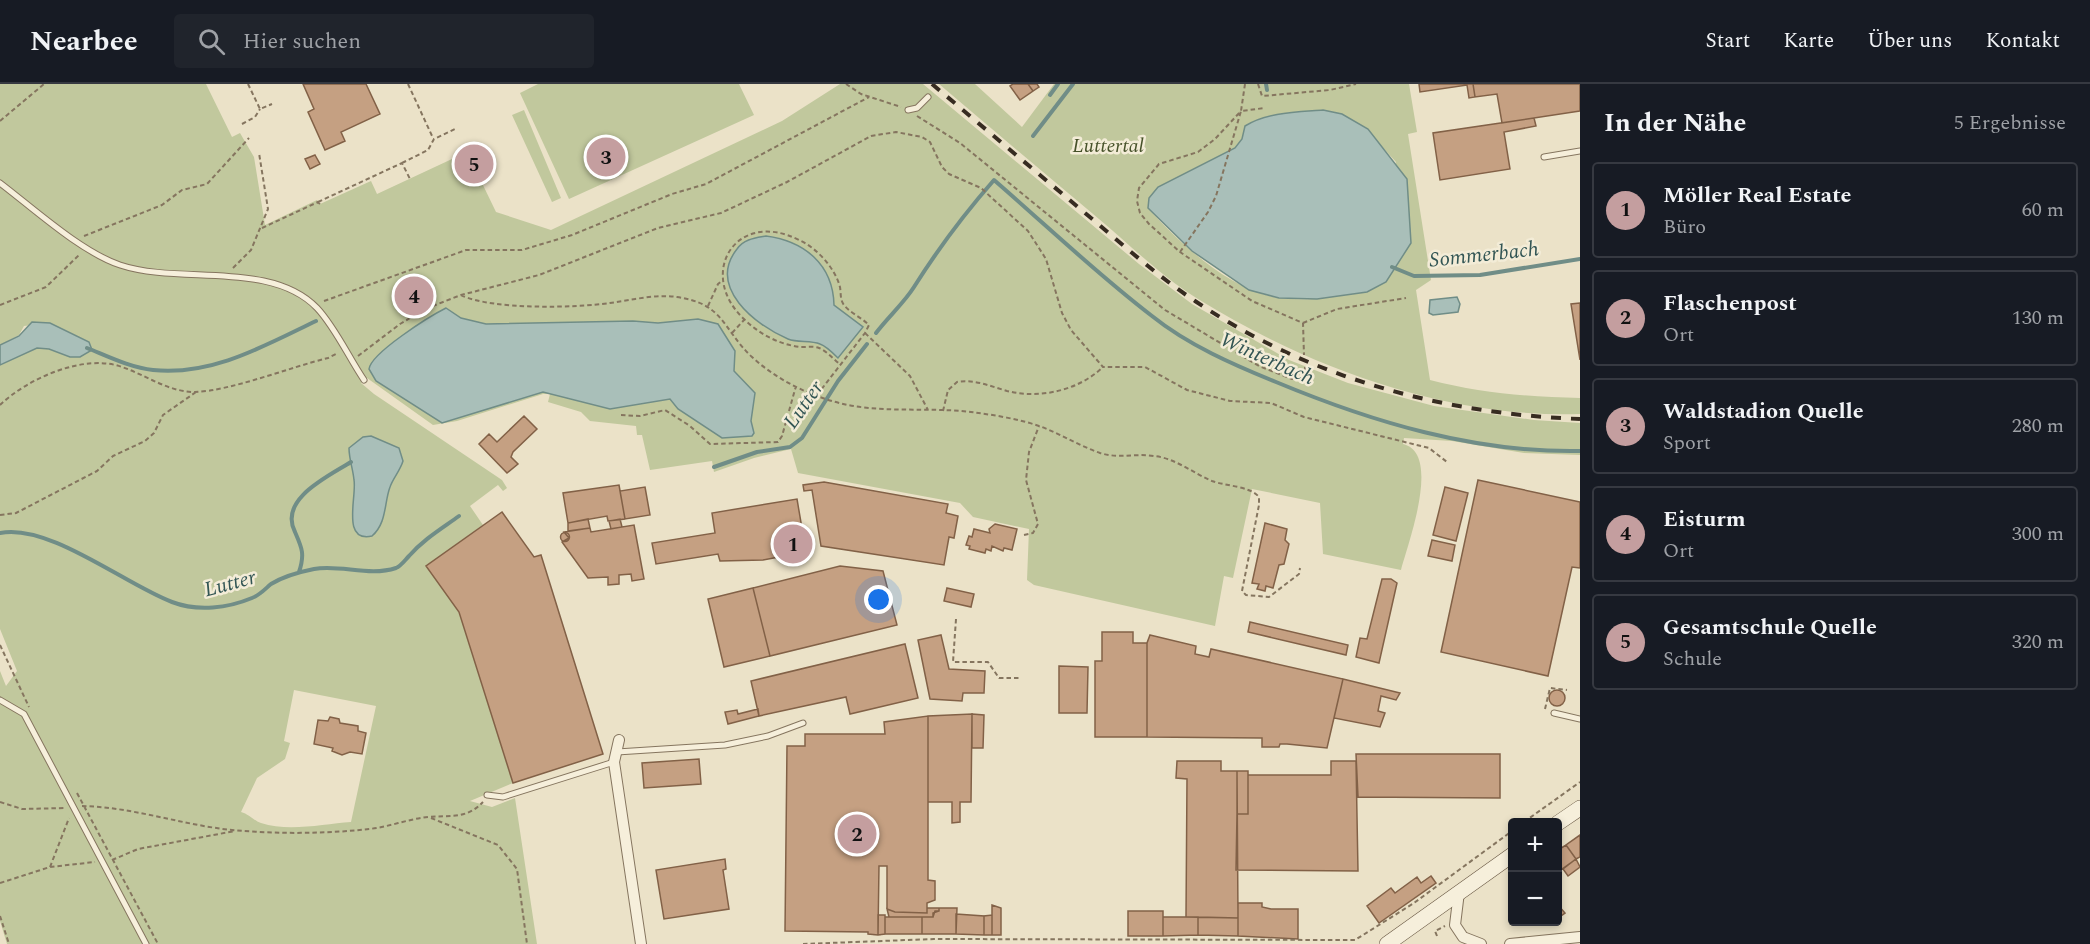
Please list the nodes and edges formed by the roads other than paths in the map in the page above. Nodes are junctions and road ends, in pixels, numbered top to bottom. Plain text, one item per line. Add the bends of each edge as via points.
1 (928, 97) dead end
2 (910, 110) road end
3 (1580, 151) edge
4 (1544, 157) dead end
5 (0, 183) edge
6 (364, 380) dead end
7 (0, 700) edge
8 (1554, 713) dead end
9 (1580, 719) edge
10 (803, 723) dead end
11 (619, 740) dead end
12 (616, 757) junction
13 (487, 795) road end
14 (1580, 808) edge
15 (1562, 820) edge
16 (1508, 858) edge
17 (1459, 892) junction
18 (1580, 937) edge
19 (146, 944) edge
20 (641, 944) edge
21 (1387, 944) edge
22 (1481, 944) edge
23 (1510, 944) edge

1 - 2 lane
3 - 4 lane
5 - 6 lane via 98,255 138,270 280,285 299,294 314,306
7 - 19 lane via 24,714
8 - 9 lane
10 - 12 lane via 768,736 725,745
11 - 12 street
12 - 13 lane via 503,797
12 - 20 street
14 - 15 main road
16 - 17 main road
17 - 21 main road
17 - 22 street via 1455,926 1463,937
18 - 23 street

